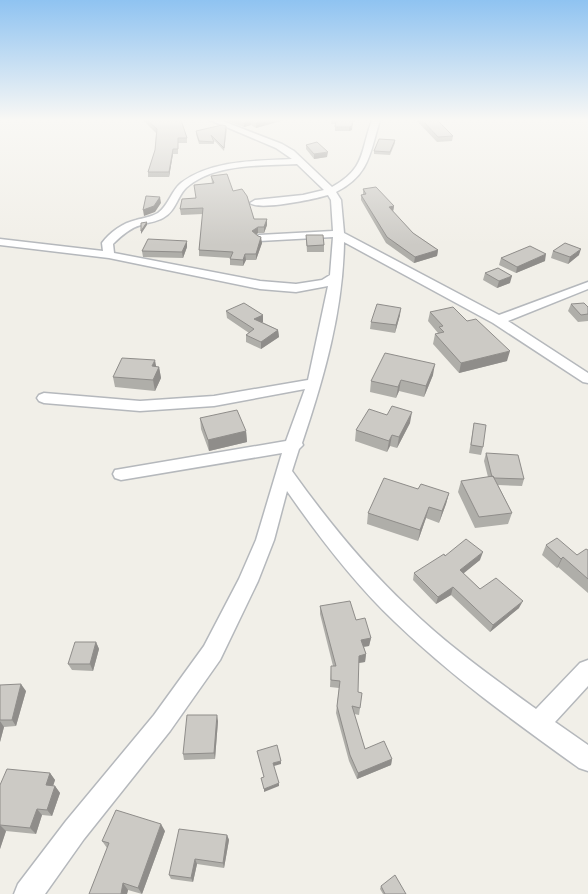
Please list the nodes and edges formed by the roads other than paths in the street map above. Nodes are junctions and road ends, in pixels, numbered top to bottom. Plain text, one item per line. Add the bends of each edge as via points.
1 (279, 162) edge
2 (300, 162) edge
3 (363, 162) edge
4 (331, 191) junction
5 (255, 202) dead end
6 (338, 234) junction
7 (259, 238) edge
8 (0, 242) edge
9 (109, 255) junction
10 (335, 276) junction
11 (587, 285) dead end
12 (498, 320) junction
13 (588, 379) edge
14 (315, 383) junction
15 (44, 398) dead end
16 (294, 445) junction
17 (283, 472) junction
18 (121, 474) dead end
19 (588, 670) edge
20 (538, 724) junction
21 (588, 759) edge
22 (28, 894) edge

1 - 9 street via 233,166 191,180 182,186 173,204 163,214 116,233 107,243
2 - 4 street
3 - 4 street via 344,185
4 - 5 street
4 - 6 street via 340,223
6 - 7 street
6 - 10 street
6 - 12 street
8 - 9 street
9 - 10 street via 260,285 296,288 326,283
10 - 14 street
11 - 12 street
12 - 13 street
14 - 15 street via 214,401 140,406
14 - 16 street
16 - 17 street
16 - 18 street
17 - 20 street via 314,518 378,592 440,649
17 - 22 street via 265,540 212,653 162,723
19 - 20 street
20 - 21 street

